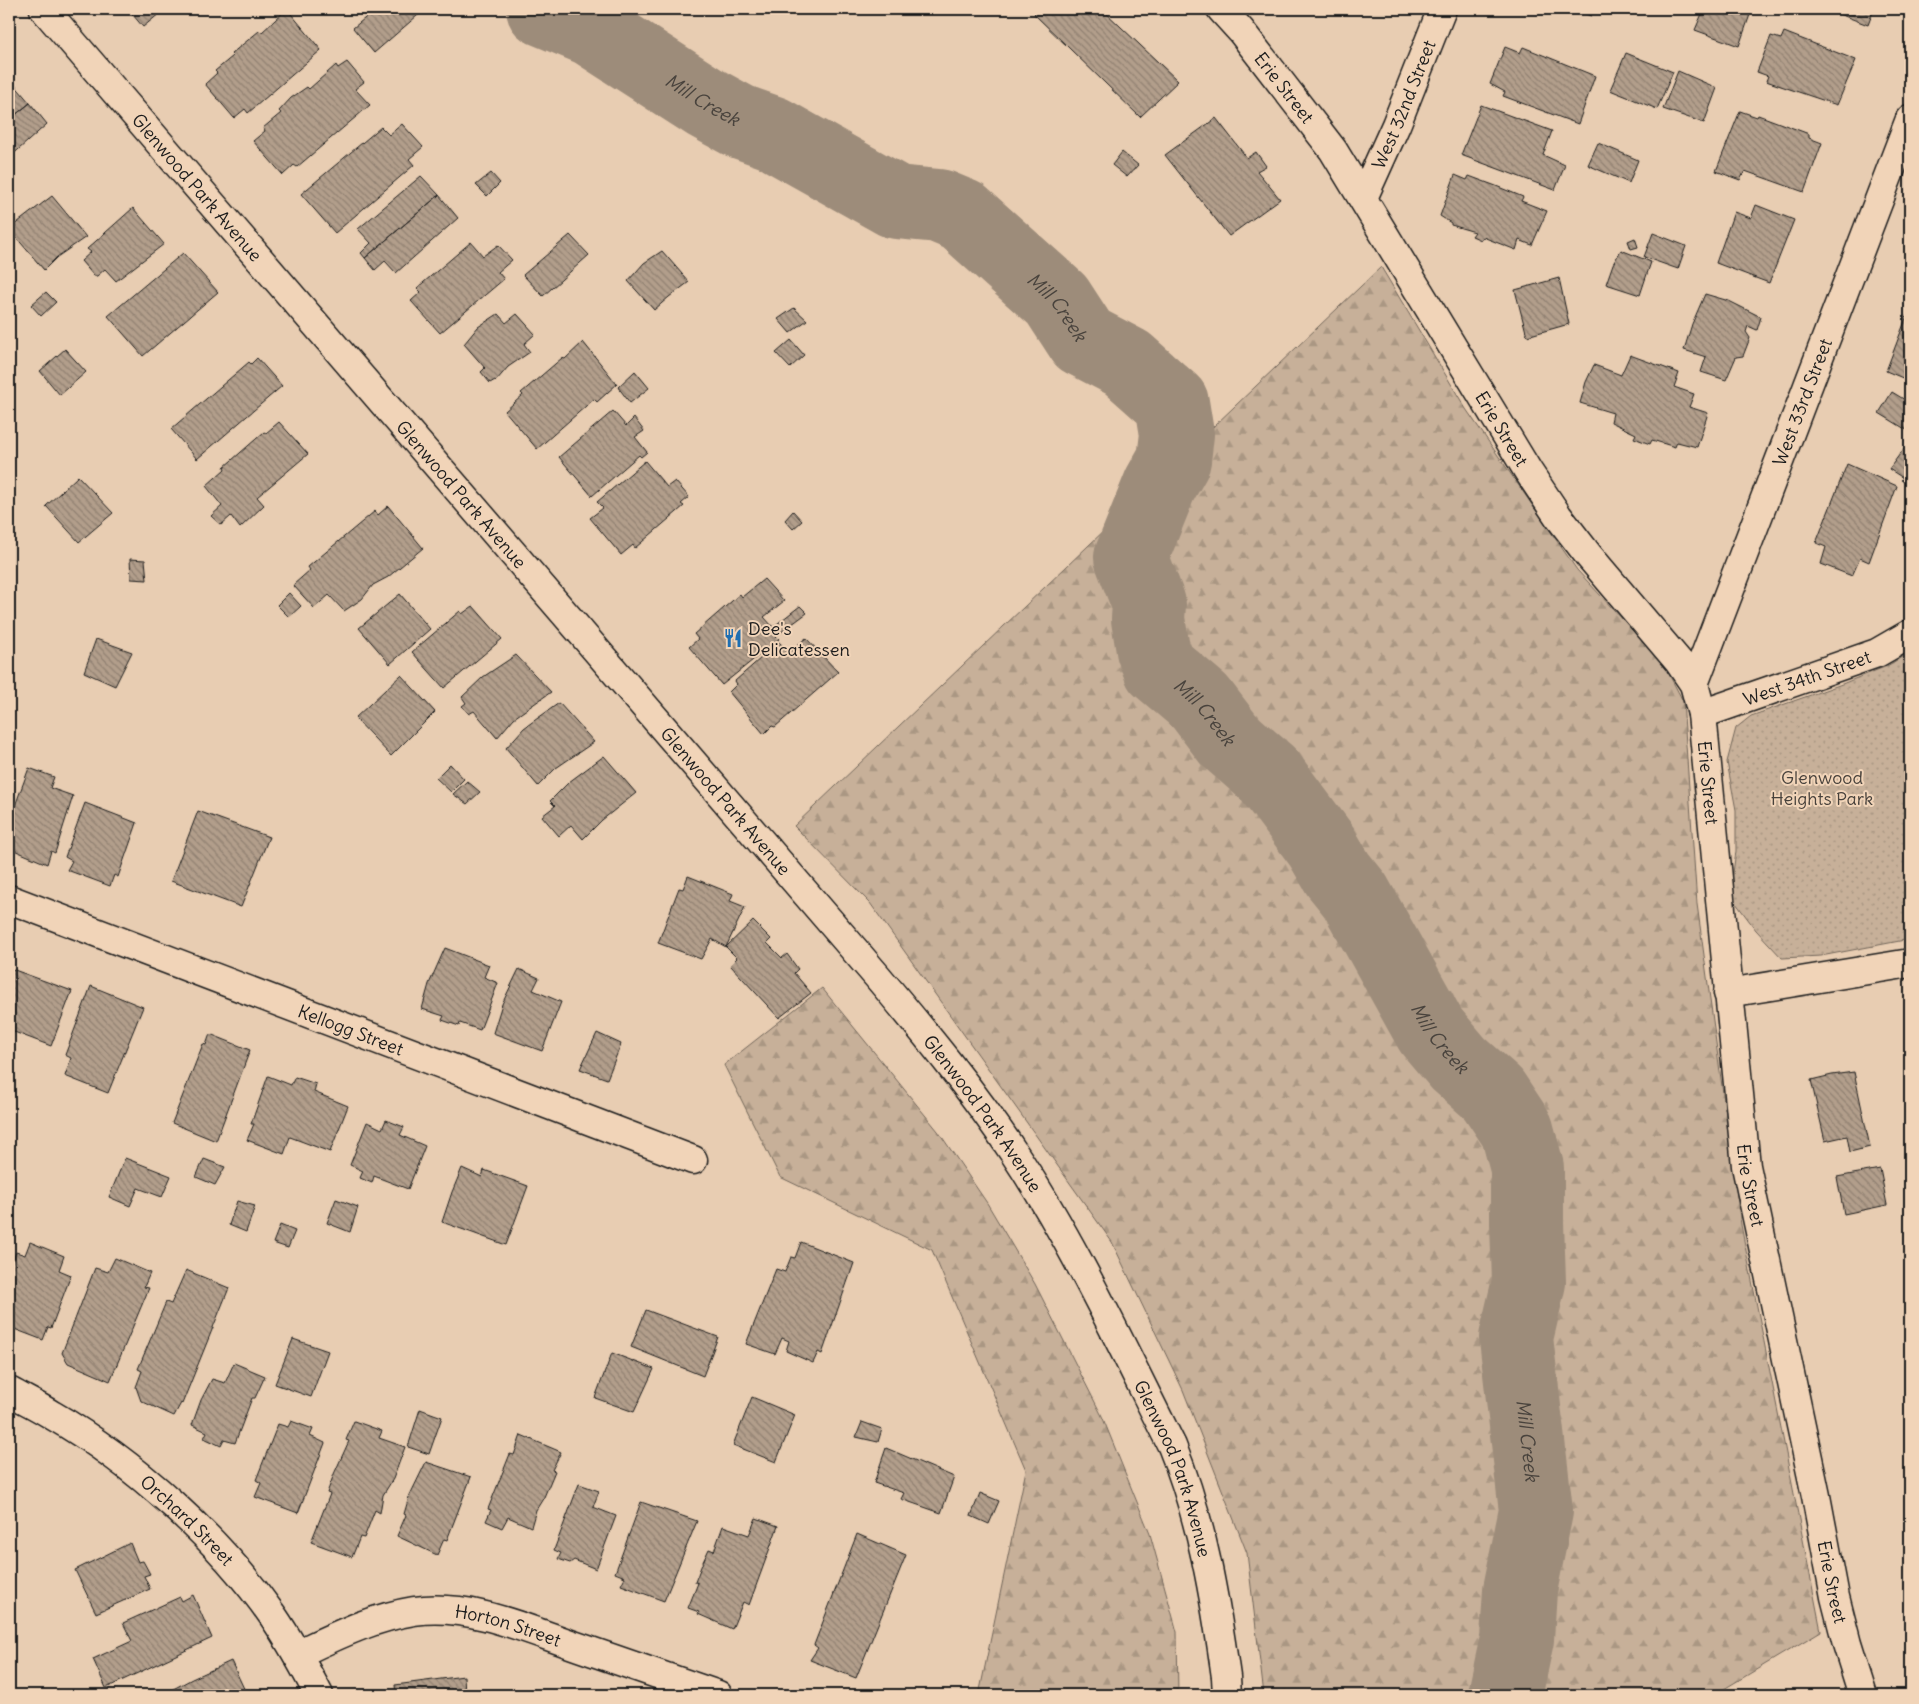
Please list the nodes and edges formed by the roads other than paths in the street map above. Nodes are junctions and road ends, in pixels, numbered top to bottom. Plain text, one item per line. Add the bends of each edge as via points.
1 (44, 9) edge
2 (1221, 9) edge
3 (1442, 9) edge
4 (1910, 120) edge
5 (1363, 198) junction
6 (1910, 634) edge
7 (1694, 684) junction
8 (1702, 714) junction
9 (9, 899) edge
10 (1910, 963) edge
11 (1728, 993) junction
12 (693, 1160) dead end
13 (9, 1391) edge
14 (297, 1654) junction
15 (319, 1695) edge
16 (718, 1695) edge
17 (1227, 1695) edge
18 (1863, 1695) edge

1 - 17 street, Glenwood Park Avenue via 877,976 960,1079 1014,1153 1053,1217 1172,1446 1187,1483 1208,1563
2 - 5 street, Erie Street via 1333,150
3 - 5 street, West 32nd Street
4 - 7 street, West 33rd Street
5 - 7 street, Erie Street via 1483,399 1558,516 1680,662
6 - 8 street, West 34th Street via 1877,653
7 - 8 street, Erie Street
8 - 11 street, Erie Street
9 - 12 street, Kellogg Street
10 - 11 street
11 - 18 street, Erie Street via 1746,1166 1835,1597
13 - 14 street, Orchard Street via 92,1441 156,1490 202,1533 242,1578 273,1616
14 - 15 street, Orchard Street
14 - 16 street, Horton Street via 384,1617 416,1611 450,1610 496,1618

